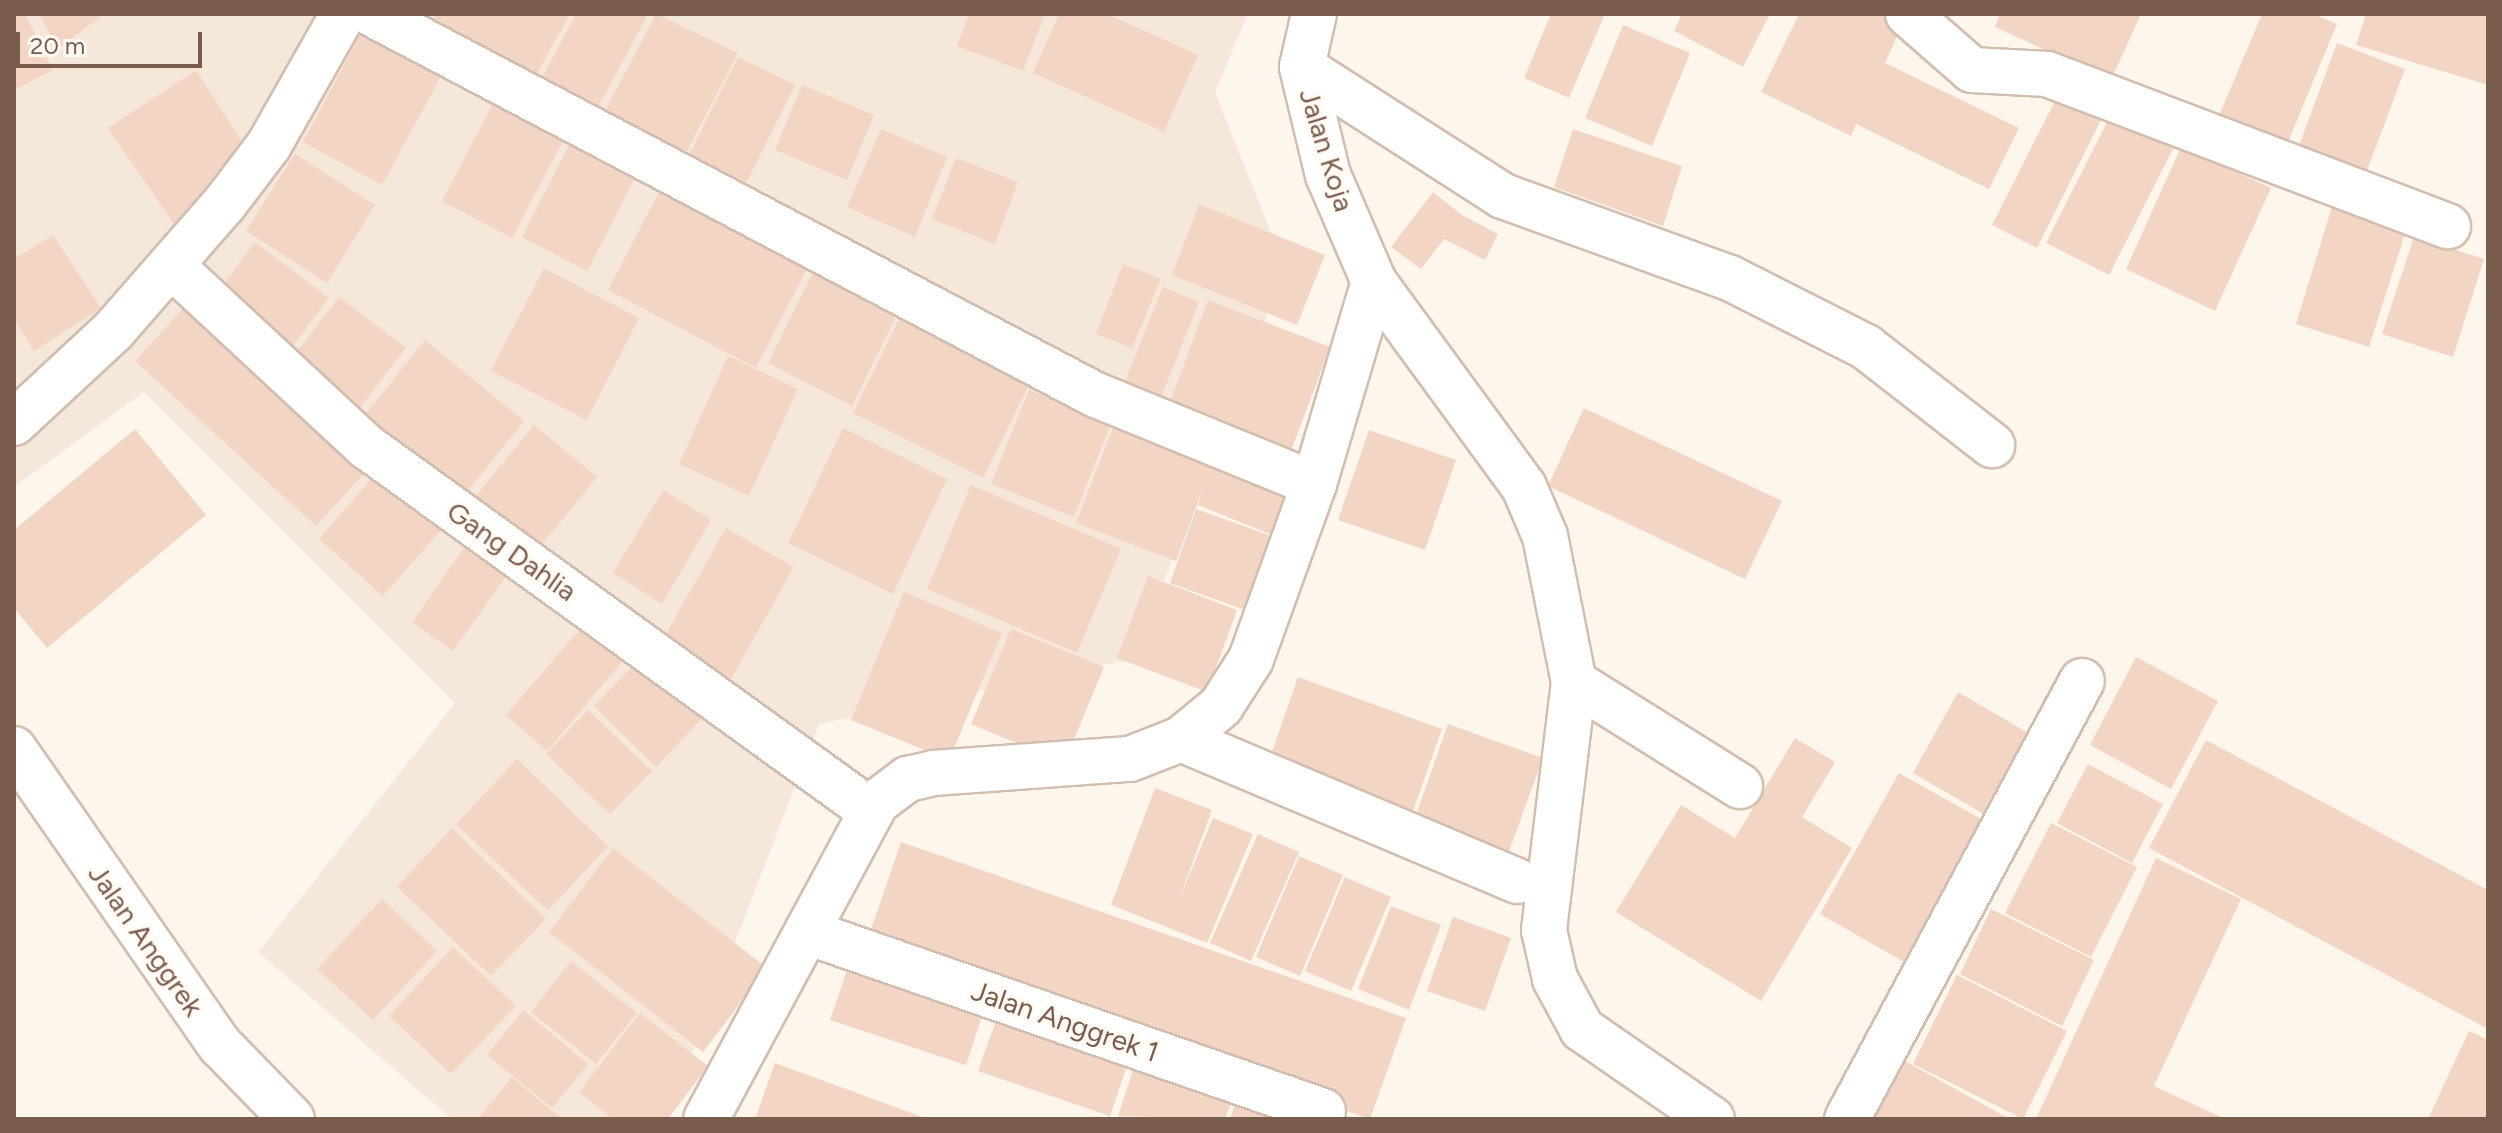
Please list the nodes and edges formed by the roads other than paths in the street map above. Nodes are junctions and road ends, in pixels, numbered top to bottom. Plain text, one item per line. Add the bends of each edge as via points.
1 (343, 14) edge
2 (372, 14) edge
3 (1314, 14) edge
4 (1908, 14) edge
5 (1302, 67) junction
6 (2448, 226) dead end
7 (172, 266) junction
8 (1374, 282) junction
9 (14, 423) edge
10 (1992, 445) dead end
11 (1314, 484) junction
12 (2082, 681) dead end
13 (1574, 682) junction
14 (1181, 739) junction
15 (14, 749) edge
16 (1740, 786) dead end
17 (871, 811) junction
18 (1517, 881) dead end
19 (807, 932) junction
20 (1323, 1111) dead end
21 (292, 1119) edge
22 (706, 1119) edge
23 (1712, 1119) edge
24 (1847, 1119) edge

1 - 7 street via 269,145
2 - 11 street via 1096,395
3 - 5 street, Jalan Koja
4 - 6 street via 1972,70 2047,74
5 - 8 street, Jalan Koja via 1328,175
5 - 10 street via 1503,196 1730,278 1866,347
7 - 9 street via 113,331
7 - 17 street, Gang Dahlia via 367,447
8 - 11 street
8 - 13 street, Jalan Koja via 1524,487 1545,536
11 - 14 street via 1251,659 1221,706
12 - 24 street
13 - 16 street
13 - 23 street, Jalan Koja via 1544,930 1555,979 1582,1029
14 - 17 street via 1130,759 933,773 908,779
14 - 18 street
15 - 21 street, Jalan Anggrek via 220,1045
17 - 19 street
19 - 20 street, Jalan Anggrek 1
19 - 22 street

